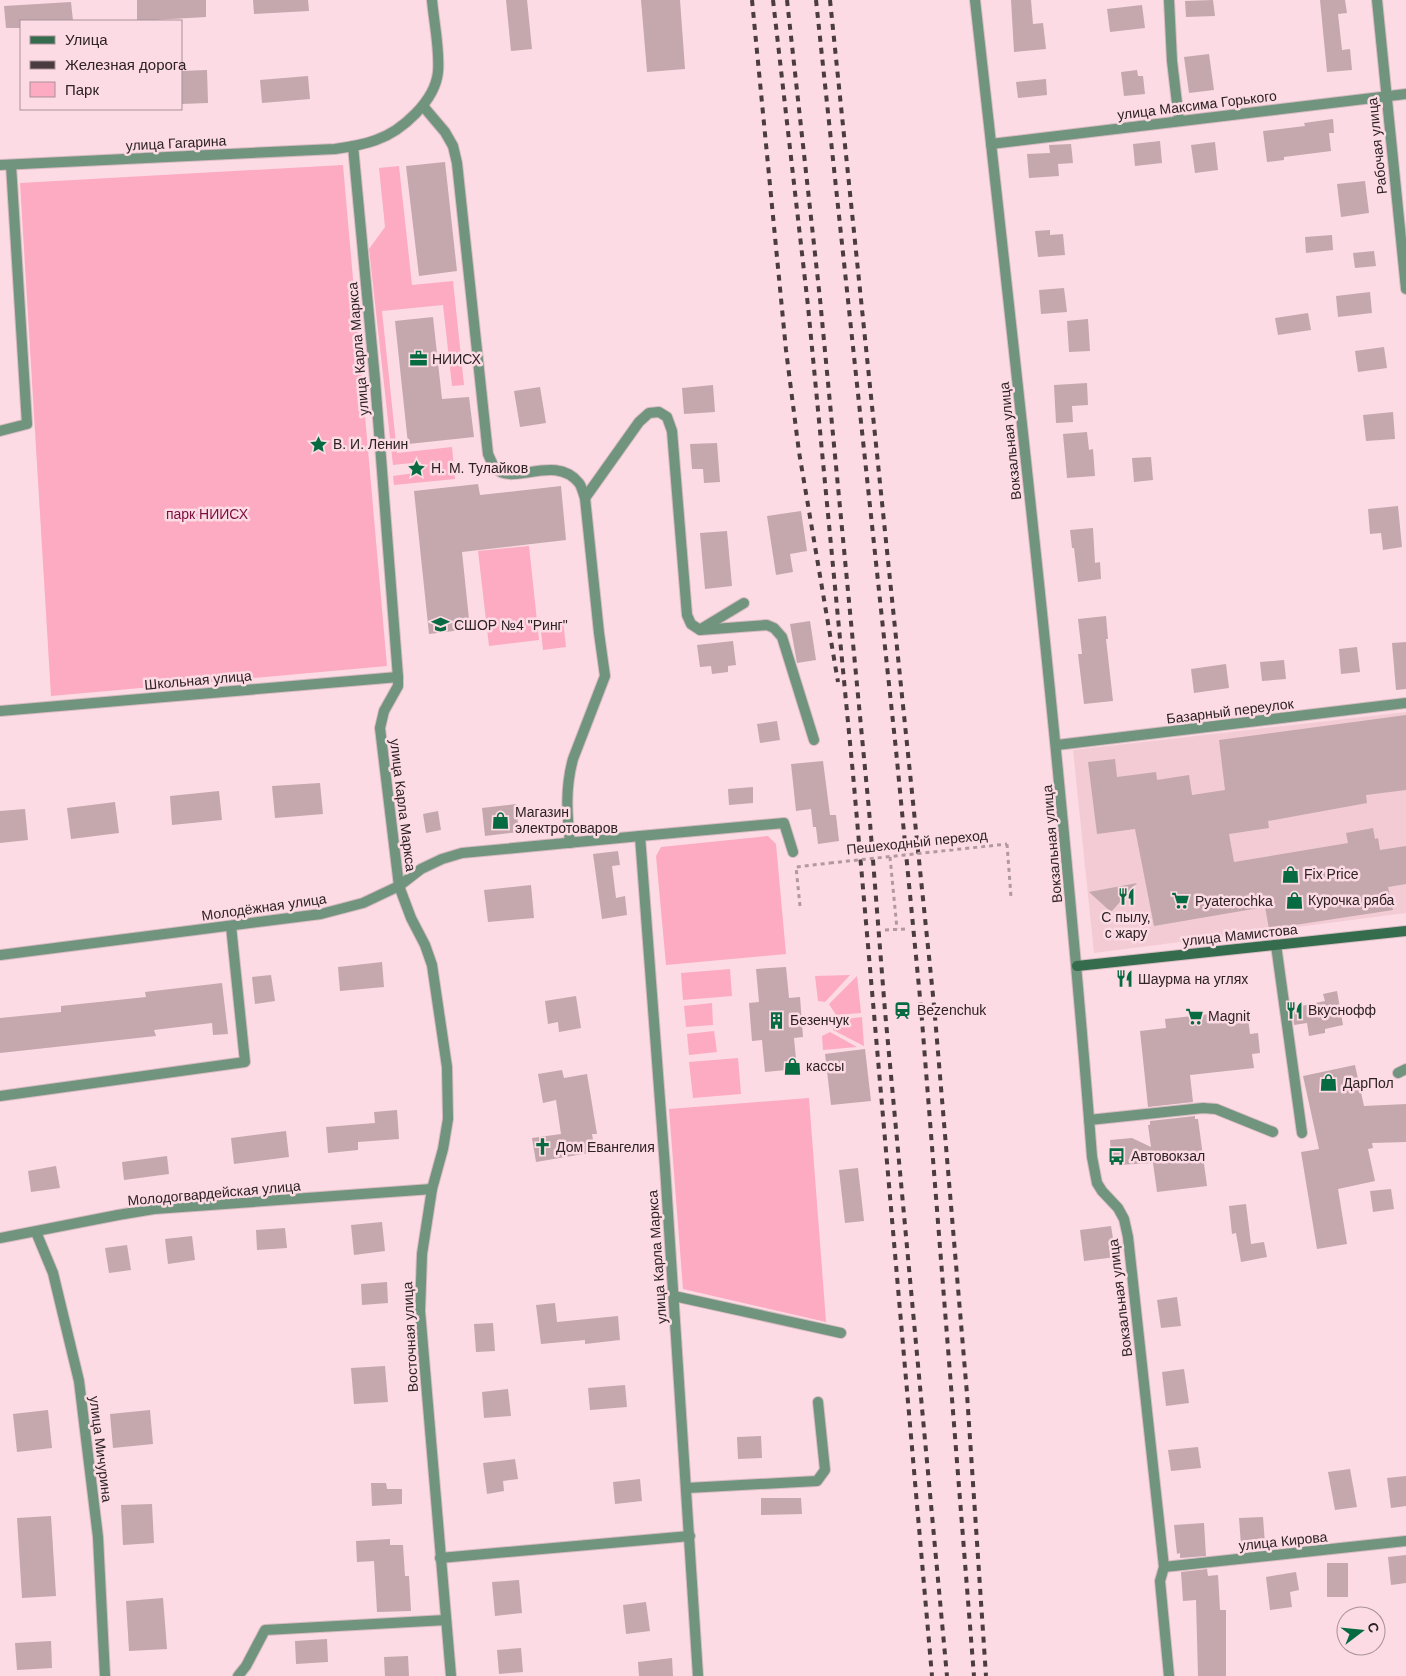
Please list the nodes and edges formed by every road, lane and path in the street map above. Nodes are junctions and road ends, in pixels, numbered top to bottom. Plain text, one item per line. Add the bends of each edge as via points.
1 (432, 0) edge
2 (975, 0) edge
3 (1170, 0) edge
4 (1376, 0) edge
5 (1406, 94) edge
6 (1386, 96) junction
7 (423, 106) junction
8 (1179, 120) junction
9 (991, 144) junction
10 (354, 146) junction
11 (5, 165) edge
12 (1406, 289) edge
13 (0, 431) edge
14 (586, 498) junction
15 (744, 603) dead end
16 (700, 630) junction
17 (398, 677) junction
18 (1406, 703) edge
19 (0, 711) edge
20 (814, 740) dead end
21 (1056, 745) junction
22 (640, 836) junction
23 (570, 843) junction
24 (793, 852) dead end
25 (890, 857) junction
26 (399, 886) junction
27 (1011, 897) dead end
28 (800, 906) dead end
29 (231, 926) junction
30 (897, 929) junction
31 (905, 929) dead end
32 (885, 930) dead end
33 (1406, 931) edge
34 (1276, 945) junction
35 (0, 954) edge
36 (1077, 966) junction
37 (0, 1096) edge
38 (1089, 1120) junction
39 (1272, 1132) dead end
40 (1302, 1133) dead end
41 (432, 1190) junction
42 (36, 1232) junction
43 (0, 1238) edge
44 (674, 1296) junction
45 (842, 1333) dead end
46 (818, 1402) dead end
47 (687, 1488) junction
48 (690, 1536) junction
49 (1406, 1541) edge
50 (440, 1558) junction
51 (1164, 1567) junction
52 (446, 1620) junction
53 (104, 1676) edge
54 (238, 1676) edge
55 (451, 1676) edge
56 (698, 1676) edge
57 (1169, 1676) edge

1 - 7 street via 438,72 436,85
2 - 9 street, Вокзальная улица
3 - 8 street via 1172,61
4 - 6 street, Рабочая улица
5 - 6 street, улица Максима Горького
6 - 8 street, улица Максима Горького
6 - 12 street, Рабочая улица
7 - 10 street via 387,135
7 - 14 street via 454,146 488,454 495,468 508,474 552,469 565,473 579,483
8 - 9 street, улица Максима Горького
9 - 21 street, Вокзальная улица
10 - 11 street, улица Гагарина
10 - 17 street, улица Карла Маркса
11 - 13 street via 27,424
14 - 16 street via 649,413 659,412 667,417 672,430 686,615
14 - 23 street via 605,676 569,772 566,801
15 - 16 street
16 - 20 street via 767,624 774,628 782,637
17 - 19 street, Школьная улица
17 - 26 street, улица Карла Маркса via 398,686 384,711 380,728
18 - 21 street, Базарный переулок
21 - 36 street, Вокзальная улица
22 - 23 street, Молодёжная улица
22 - 24 street, Молодёжная улица via 784,823
22 - 44 street, улица Карла Маркса
23 - 26 street, Молодёжная улица via 462,853 442,858
25 - 27 path, Пешеходный переход, bridge via 1007,844
25 - 28 path, Пешеходный переход, bridge via 796,867
25 - 30 path
26 - 29 street, Молодёжная улица via 363,903 321,914
26 - 41 street, Восточная улица via 432,966 447,1067 448,1119
29 - 35 street, Молодёжная улица
29 - 37 street via 245,1062
30 - 31 path
30 - 32 path
33 - 34 street, улица Мамистова
34 - 36 street, улица Мамистова
34 - 40 street
36 - 38 street, Вокзальная улица
38 - 39 street via 1203,1108 1216,1109
38 - 51 street, Вокзальная улица via 1094,1173 1102,1191 1124,1219 1128,1237
41 - 42 street, Молодогвардейская улица via 154,1209
41 - 50 street, Восточная улица via 422,1254 420,1310
42 - 43 street, Молодогвардейская улица
42 - 53 street, улица Мичурина via 53,1273 79,1381 98,1537
44 - 45 street
44 - 47 street, улица Карла Маркса
46 - 47 street via 826,1470 817,1481
47 - 48 street, улица Карла Маркса
48 - 50 street
48 - 56 street, улица Карла Маркса
49 - 51 street, улица Кирова
50 - 52 street, Восточная улица
51 - 57 street, Вокзальная улица via 1160,1581
52 - 54 street via 265,1630
52 - 55 street, Восточная улица

